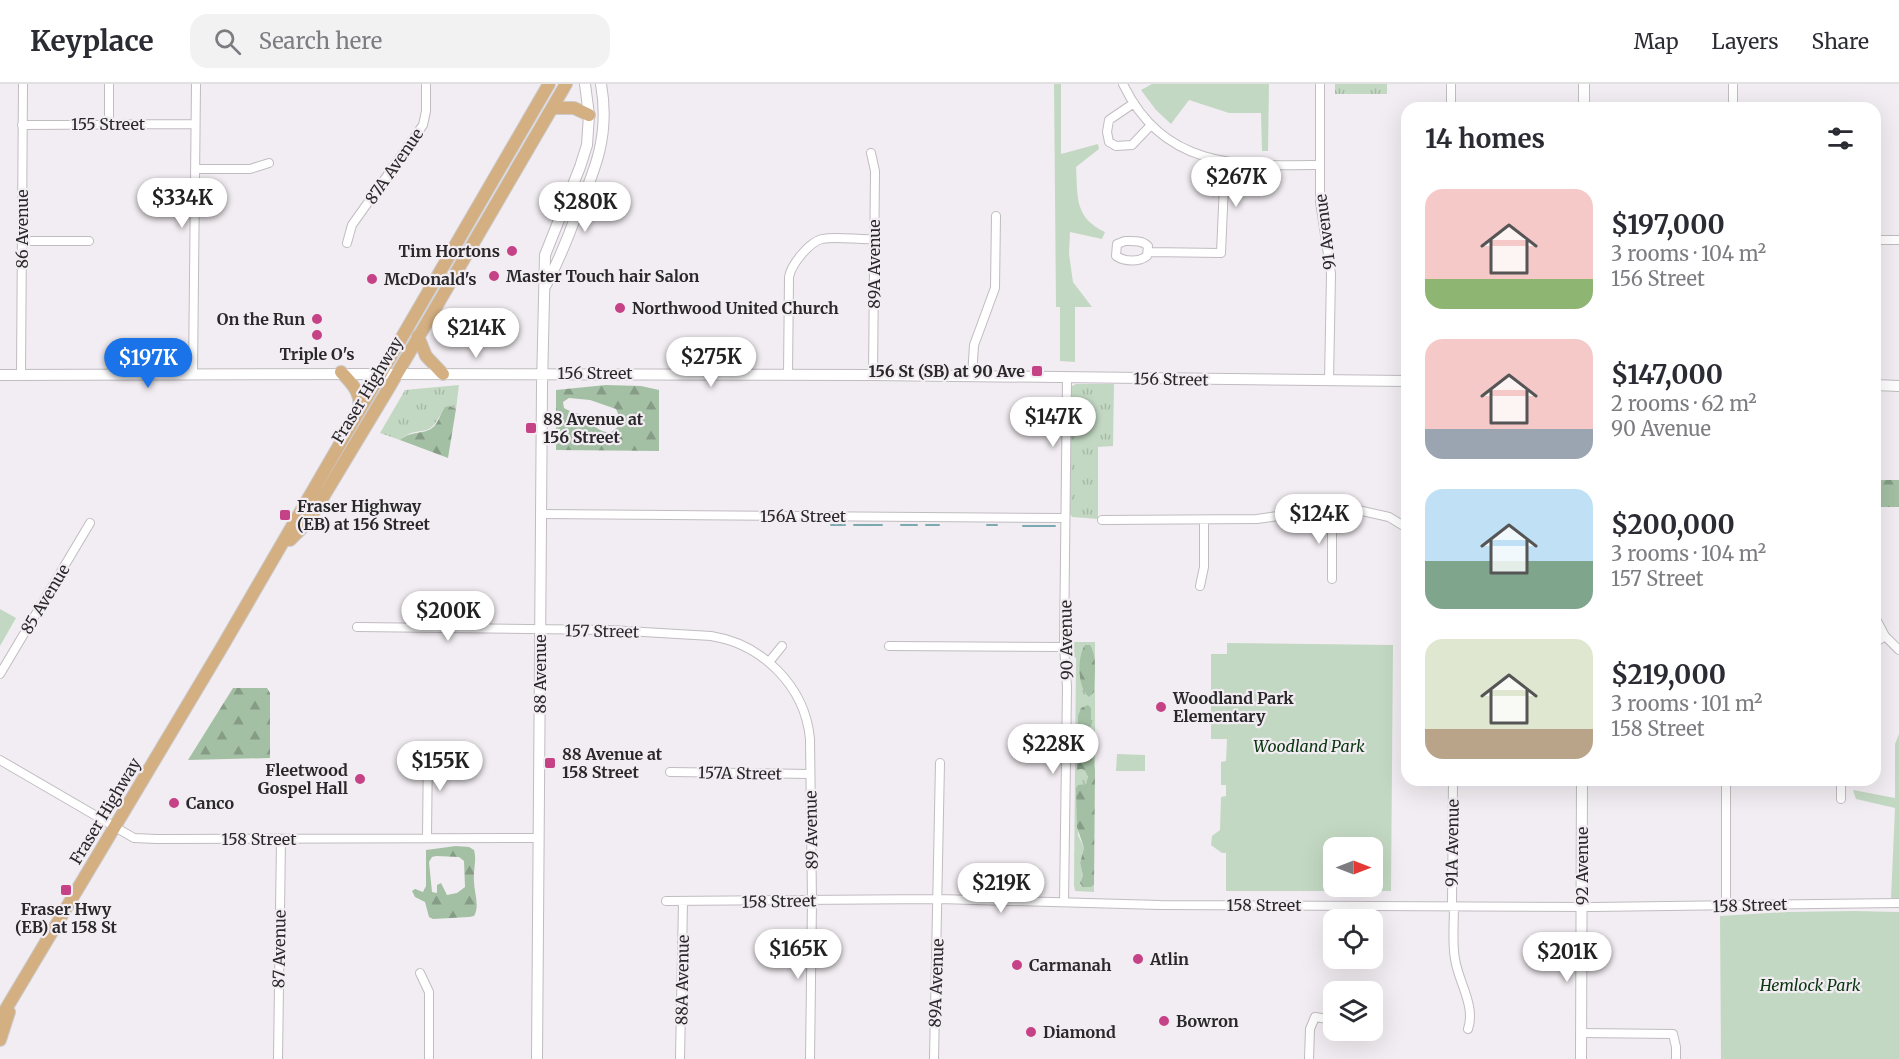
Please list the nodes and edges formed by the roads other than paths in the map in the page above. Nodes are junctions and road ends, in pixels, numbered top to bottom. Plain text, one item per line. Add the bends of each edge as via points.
1 (22, 84) edge
2 (110, 84) edge
3 (196, 84) edge
4 (426, 84) edge
5 (566, 84) edge
6 (585, 84) edge
7 (601, 84) edge
8 (1123, 84) edge
9 (1320, 84) edge
10 (1451, 84) edge
11 (1584, 84) edge
12 (1733, 84) edge
13 (549, 85) edge
14 (1450, 102) edge
15 (1584, 102) edge
16 (1733, 102) edge
17 (1134, 103) junction
18 (553, 108) junction
19 (589, 115) junction
20 (109, 124) junction
21 (194, 124) junction
22 (22, 125) junction
23 (1151, 125) junction
24 (871, 153) dead end
25 (1225, 162) junction
26 (269, 163) dead end
27 (1319, 165) junction
28 (196, 169) junction
29 (996, 216) dead end
30 (874, 239) junction
31 (1881, 240) edge
32 (1899, 240) edge
33 (22, 241) junction
34 (88, 241) dead end
35 (346, 243) dead end
36 (1149, 252) dead end
37 (544, 288) junction
38 (418, 336) junction
39 (341, 372) junction
40 (542, 373) junction
41 (193, 374) junction
42 (382, 374) junction
43 (396, 374) junction
44 (443, 374) junction
45 (0, 375) edge
46 (21, 375) junction
47 (788, 375) junction
48 (873, 375) junction
49 (972, 377) junction
50 (1066, 378) junction
51 (1329, 381) junction
52 (1401, 381) edge
53 (1881, 386) edge
54 (1899, 386) edge
55 (357, 416) junction
56 (1332, 511) junction
57 (541, 514) junction
58 (1065, 518) junction
59 (1102, 520) dead end
60 (1204, 520) junction
61 (90, 523) dead end
62 (1401, 524) edge
63 (278, 551) junction
64 (1332, 579) dead end
65 (1200, 586) dead end
66 (357, 627) dead end
67 (1881, 627) edge
68 (540, 630) junction
69 (1886, 636) junction
70 (1881, 639) edge
71 (783, 646) dead end
72 (889, 646) dead end
73 (1064, 647) junction
74 (1899, 650) edge
75 (769, 662) junction
76 (0, 674) edge
77 (802, 710) joint
78 (428, 747) dead end
79 (0, 760) edge
80 (940, 763) dead end
81 (670, 772) dead end
82 (810, 774) junction
83 (1453, 786) edge
84 (1582, 786) edge
85 (1726, 786) edge
86 (1841, 786) edge
87 (1841, 799) dead end
88 (114, 827) junction
89 (427, 838) junction
90 (538, 838) junction
91 (281, 839) junction
92 (939, 899) junction
93 (666, 901) dead end
94 (812, 901) junction
95 (683, 902) junction
96 (1064, 902) junction
97 (1899, 903) edge
98 (1453, 906) junction
99 (1582, 906) junction
100 (1726, 907) junction
101 (420, 973) dead end
102 (15, 994) junction
103 (1323, 1018) edge
104 (0, 1019) edge
105 (1468, 1029) dead end
106 (1581, 1033) junction
107 (0, 1040) edge
108 (278, 1059) edge
109 (429, 1059) edge
110 (537, 1059) edge
111 (681, 1059) edge
112 (810, 1059) edge
113 (934, 1059) edge
114 (1310, 1059) edge
115 (1581, 1059) edge
116 (1676, 1059) edge

1 - 22 street, 86 Avenue
2 - 20 street
3 - 21 street
4 - 35 street, 87A Avenue via 423,125 352,225
5 - 18 main road, Fraser Highway
6 - 19 main road, 88 Avenue
7 - 37 main road, 88 Avenue via 604,122 599,157
8 - 17 street
9 - 27 street, 91 Avenue
10 - 14 street
11 - 15 main road
12 - 16 street
13 - 42 main road, Fraser Highway
17 - 23 street
17 - 23 street via 1109,120 1109,142 1116,146 1131,145
18 - 19 main road via 574,108
18 - 38 main road, Fraser Highway
19 - 37 main road, 88 Avenue via 583,160 545,255
20 - 21 street, 155 Street
20 - 22 street, 155 Street
21 - 28 street
22 - 33 street, 86 Avenue
23 - 25 street via 1191,152
24 - 30 street, 89A Avenue via 875,171
25 - 27 street
25 - 36 street via 1221,253
26 - 28 street via 250,169
27 - 51 street, 91 Avenue via 1322,221 1331,274
28 - 41 street
29 - 49 street via 995,288 974,345
30 - 47 street via 820,239 791,267
30 - 48 street, 89A Avenue
31 - 32 street
33 - 34 street
33 - 46 street, 86 Avenue
37 - 40 main road, 88 Avenue
38 - 43 main road, Fraser Highway
38 - 44 main road via 426,356
39 - 41 main road, 156 Street
39 - 42 main road, 156 Street
39 - 55 main road via 358,395
40 - 44 main road, 156 Street
40 - 47 main road, 156 Street
40 - 57 main road, 88 Avenue
41 - 46 main road, 156 Street
42 - 43 main road, 156 Street
42 - 55 main road, Fraser Highway
43 - 44 main road, 156 Street
43 - 63 main road, Fraser Highway via 308,522
45 - 46 main road, 156 Street
47 - 48 main road, 156 Street
48 - 49 main road, 156 Street
49 - 50 main road, 156 Street
50 - 51 main road, 156 Street
50 - 58 street, 90 Avenue
51 - 52 main road, 156 Street
53 - 54 main road
55 - 63 main road, Fraser Highway
56 - 60 street via 1264,519
56 - 62 street via 1374,512
56 - 64 street
57 - 58 street, 156A Street
57 - 68 main road, 88 Avenue
58 - 73 street, 90 Avenue
59 - 60 street
60 - 65 street
61 - 76 street, 85 Avenue
63 - 88 main road, Fraser Highway
66 - 68 street, 157 Street
67 - 69 street
68 - 75 street, 157 Street via 711,636 742,645
68 - 90 main road, 88 Avenue
69 - 70 street
69 - 74 street
71 - 75 street
72 - 73 street
73 - 96 street, 90 Avenue
75 - 77 street, 157 Street via 789,685
77 - 82 street, 89 Avenue via 809,730
78 - 89 street
79 - 88 street, 158 Street
80 - 92 street, 89A Avenue
81 - 82 street, 157A Street
82 - 94 street, 89 Avenue
83 - 98 street, 91A Avenue
84 - 99 main road, 92 Avenue
85 - 100 street
86 - 87 street
88 - 91 street, 158 Street via 139,838
88 - 102 main road, Fraser Highway
89 - 90 street, 158 Street
89 - 91 street, 158 Street
90 - 110 main road, 88 Avenue
91 - 108 street, 87 Avenue
92 - 94 street, 158 Street
92 - 96 street, 158 Street
92 - 113 street, 89A Avenue
93 - 95 street, 158 Street
94 - 95 street, 158 Street
94 - 112 street, 89 Avenue
95 - 111 street, 88A Avenue
96 - 98 street, 158 Street
97 - 100 street, 158 Street
98 - 99 street, 158 Street
98 - 105 street, 91A Avenue via 1454,955 1469,1007
99 - 100 street, 158 Street
99 - 106 main road, 92 Avenue
101 - 109 street via 429,992
102 - 104 main road, Fraser Highway
102 - 107 main road, Fraser Highway
103 - 114 street via 1315,1017 1310,1029
106 - 115 main road, 92 Avenue
106 - 116 street via 1673,1034

